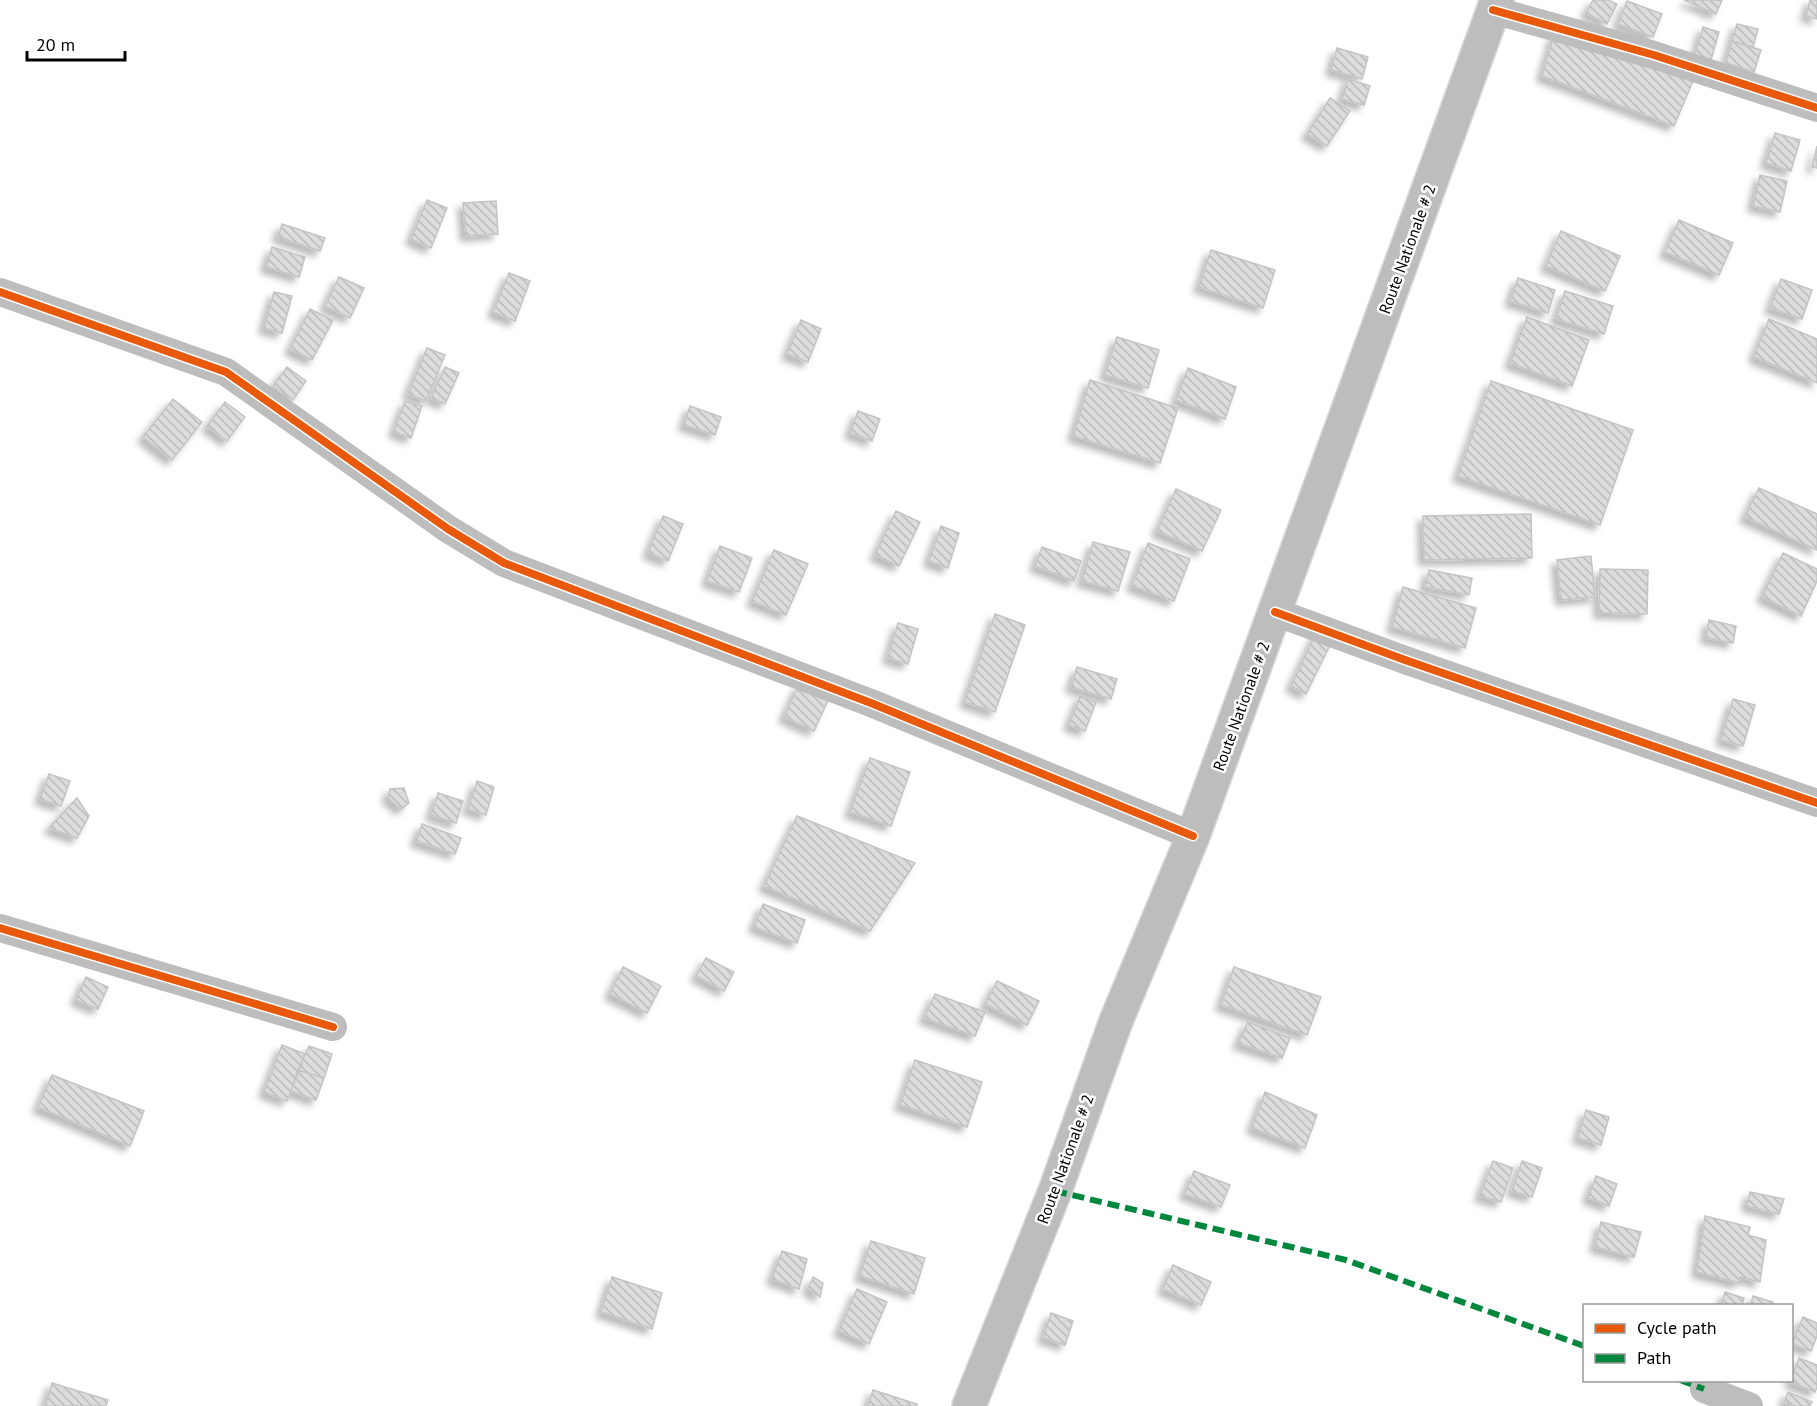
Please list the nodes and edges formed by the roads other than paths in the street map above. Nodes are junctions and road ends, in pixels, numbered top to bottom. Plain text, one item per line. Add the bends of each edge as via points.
1 (1495, 5) edge
2 (1817, 108) edge
3 (0, 292) edge
4 (1275, 612) junction
5 (1817, 803) edge
6 (1193, 836) junction
7 (0, 928) edge
8 (333, 1027) dead end
9 (1704, 1389) dead end
10 (969, 1406) edge
11 (1749, 1406) edge

1 - 2 street
1 - 4 main road, Route Nationale # 2
3 - 6 street via 226,372 448,529 504,563 871,703
4 - 5 street
4 - 6 main road, Route Nationale # 2
6 - 10 main road, Route Nationale # 2 via 1116,1021
7 - 8 street
9 - 11 street

